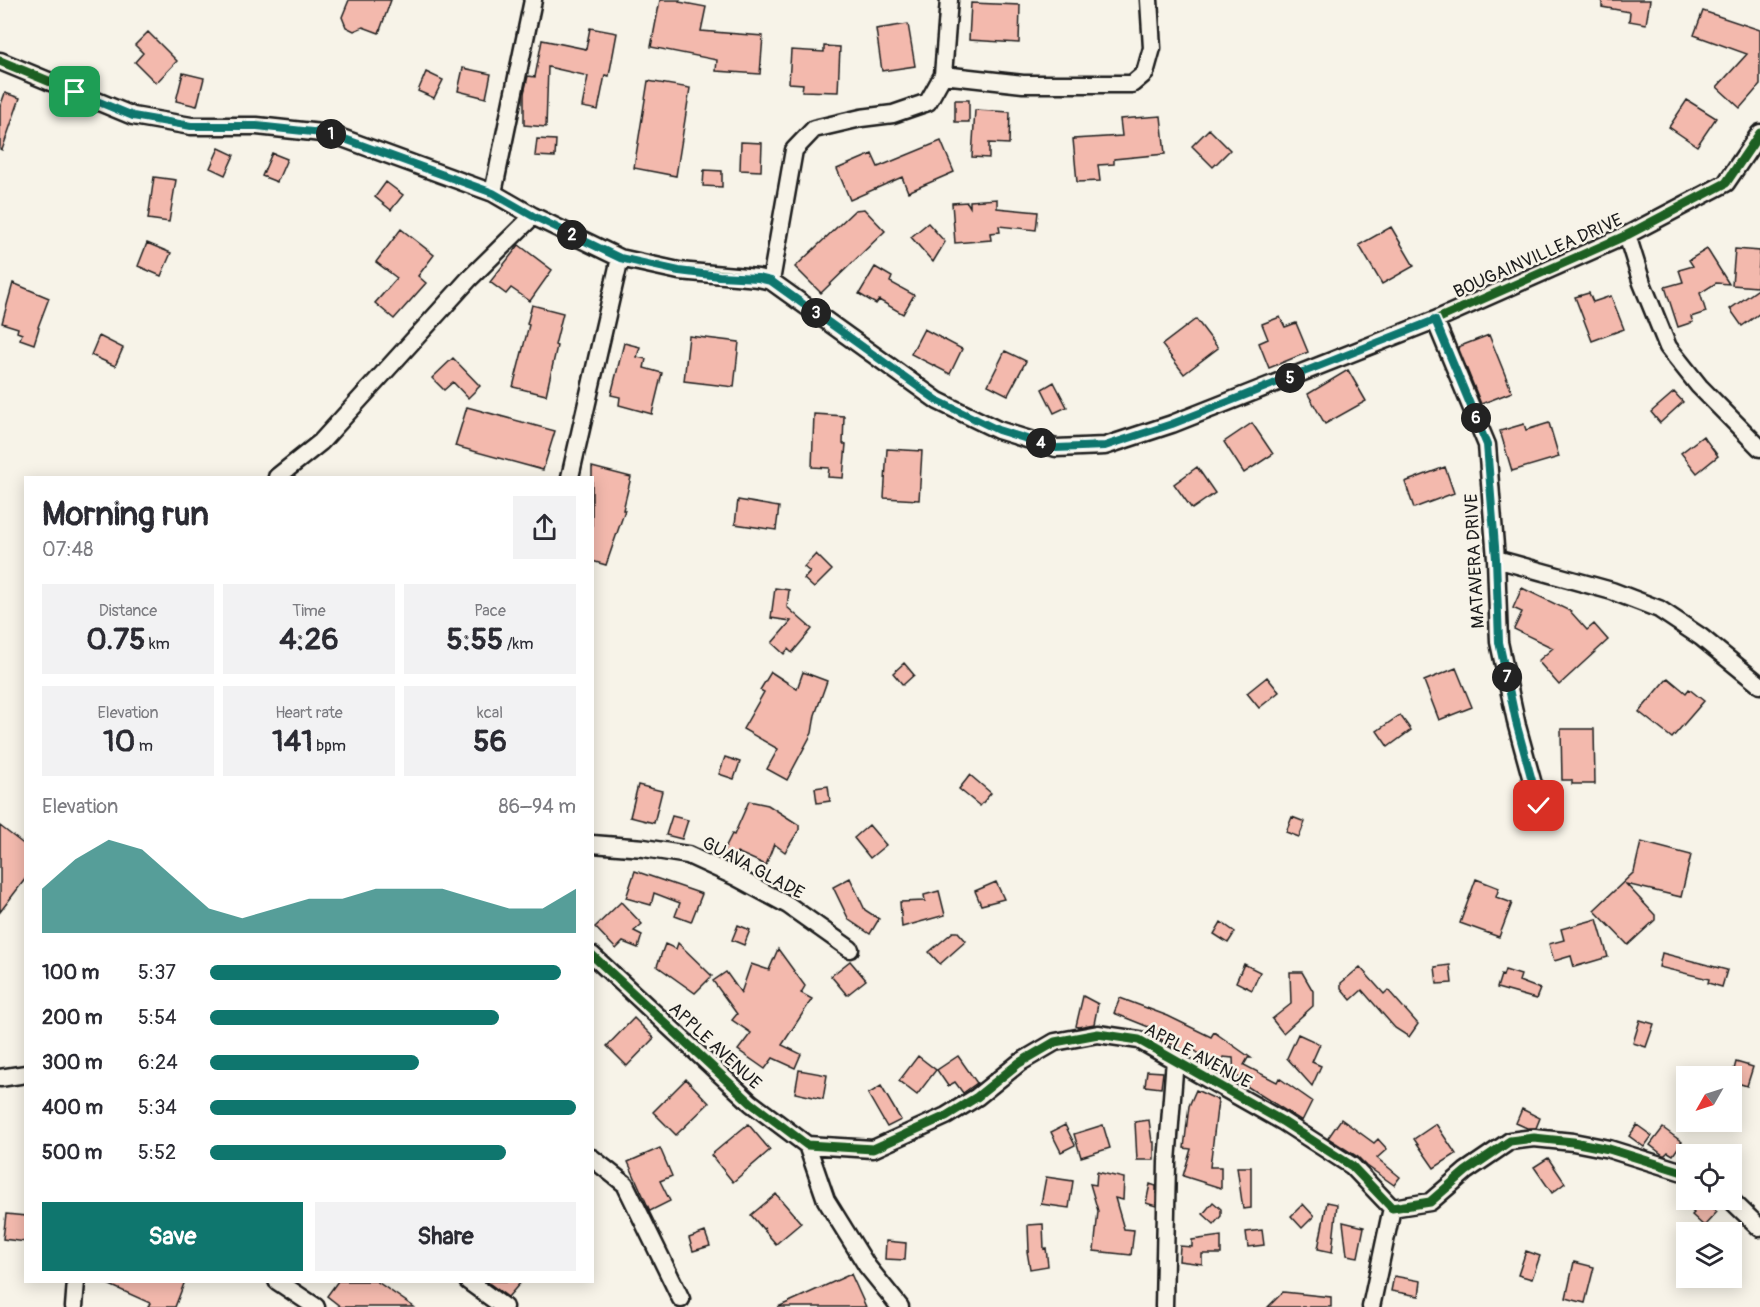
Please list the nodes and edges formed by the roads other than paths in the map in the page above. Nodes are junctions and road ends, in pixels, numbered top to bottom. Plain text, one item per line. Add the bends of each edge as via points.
1 (533, 0) edge
2 (949, 0) edge
3 (1149, 0) edge
4 (0, 61) edge
5 (943, 75) junction
6 (1760, 133) edge
7 (493, 193) junction
8 (533, 216) junction
9 (1626, 235) junction
10 (620, 258) junction
11 (771, 281) junction
12 (1435, 320) junction
13 (1760, 448) edge
14 (278, 476) edge
15 (570, 476) edge
16 (1496, 559) junction
17 (1760, 685) edge
18 (1539, 806) dead end
19 (594, 844) edge
20 (850, 949) dead end
21 (594, 957) edge
22 (1175, 1059) junction
23 (24, 1074) edge
24 (0, 1078) edge
25 (807, 1145) junction
26 (594, 1160) edge
27 (1676, 1170) edge
28 (1392, 1208) junction
29 (1741, 1210) edge
30 (1760, 1228) edge
31 (76, 1283) edge
32 (280, 1283) edge
33 (471, 1283) edge
34 (681, 1299) dead end
35 (74, 1307) edge
36 (316, 1307) edge
37 (504, 1307) edge
38 (900, 1307) edge
39 (1164, 1307) edge
40 (1371, 1307) edge

1 - 7 street
2 - 5 street
3 - 5 street via 1152,48 1145,73 1131,84 1023,84
4 - 7 street, BOUGAINVILLEA DRIVE via 133,116 191,126 257,126 331,134
5 - 11 street via 928,102 893,114 814,129 794,150
6 - 9 street, BOUGAINVILLEA DRIVE via 1726,183
7 - 8 street, BOUGAINVILLEA DRIVE
8 - 10 street, BOUGAINVILLEA DRIVE
8 - 14 street via 321,442
9 - 12 street, BOUGAINVILLEA DRIVE
9 - 13 street via 1668,347 1698,386
10 - 11 street, BOUGAINVILLEA DRIVE via 679,271
10 - 15 street
11 - 12 street, BOUGAINVILLEA DRIVE via 938,401 998,430 1056,448 1105,446 1172,424
12 - 16 street, MATAVERA DRIVE via 1487,445
16 - 17 street via 1612,591 1659,609
16 - 18 street, MATAVERA DRIVE via 1499,642
19 - 20 street, GUAVA GLADE via 687,855 788,905
21 - 25 street, APPLE AVENUE via 752,1103
22 - 25 street, APPLE AVENUE via 1139,1040 1098,1034 1055,1042 946,1116 873,1149
22 - 28 street, APPLE AVENUE via 1352,1166
22 - 39 street via 1167,1162
23 - 24 street
25 - 38 street via 826,1200 867,1266
26 - 34 street via 625,1184
27 - 28 street via 1573,1142 1534,1138 1510,1141 1430,1202
28 - 40 street
29 - 30 street
31 - 35 street
32 - 36 street
33 - 37 street

